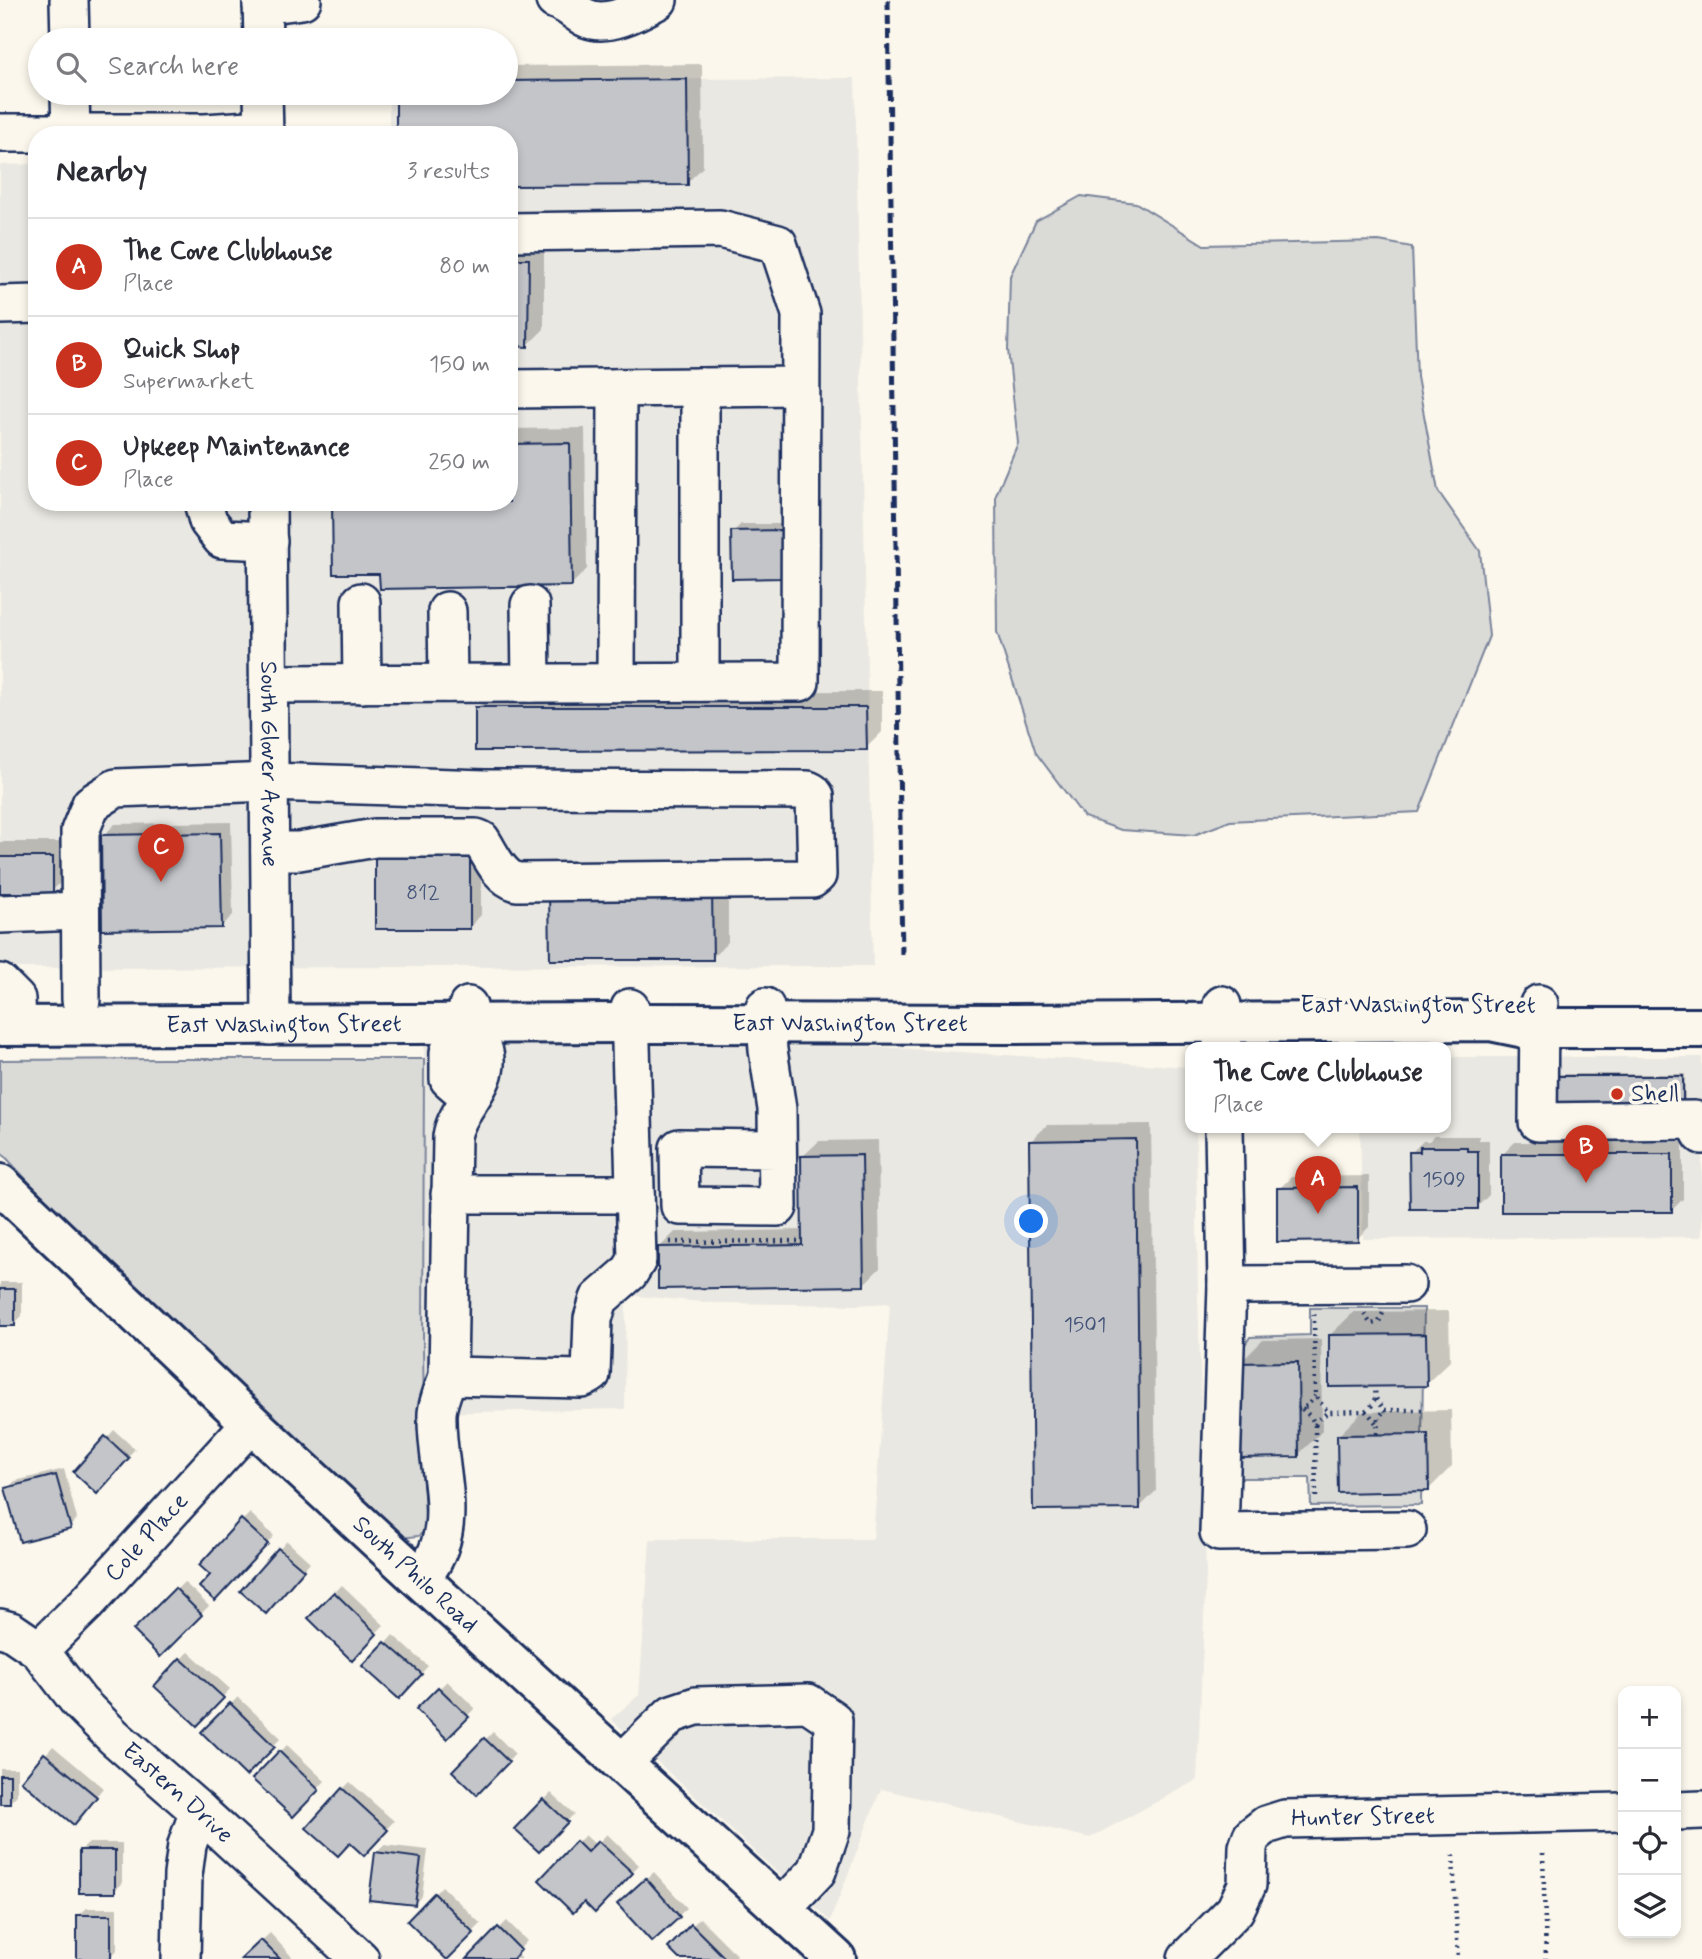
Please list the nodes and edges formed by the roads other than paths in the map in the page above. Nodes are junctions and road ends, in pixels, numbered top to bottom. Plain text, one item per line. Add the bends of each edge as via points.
1 (69, 0) edge
2 (302, 0) edge
3 (555, 0) edge
4 (658, 0) edge
5 (262, 15) edge
6 (70, 28) edge
7 (70, 105) edge
8 (263, 105) edge
9 (71, 126) edge
10 (264, 126) edge
11 (0, 133) edge
12 (28, 133) edge
13 (518, 232) edge
14 (28, 304) edge
15 (0, 305) edge
16 (800, 386) junction
17 (700, 387) junction
18 (617, 388) junction
19 (518, 389) edge
20 (205, 511) edge
21 (267, 511) edge
22 (268, 541) junction
23 (361, 601) dead end
24 (530, 605) dead end
25 (447, 611) dead end
26 (616, 682) junction
27 (700, 682) junction
28 (448, 683) junction
29 (531, 683) junction
30 (269, 684) junction
31 (362, 684) junction
32 (269, 782) junction
33 (270, 850) junction
34 (80, 911) junction
35 (0, 914) edge
36 (81, 1000) junction
37 (1702, 1003) edge
38 (7, 1007) edge
39 (271, 1015) junction
40 (467, 1015) junction
41 (630, 1016) junction
42 (765, 1016) junction
43 (1539, 1016) junction
44 (1222, 1025) edge
45 (1702, 1028) edge
46 (1224, 1133) edge
47 (1702, 1135) edge
48 (777, 1149) dead end
49 (0, 1184) edge
50 (450, 1194) junction
51 (635, 1194) junction
52 (1406, 1284) dead end
53 (1227, 1285) junction
54 (448, 1376) junction
55 (251, 1423) junction
56 (1407, 1530) dead end
57 (420, 1579) junction
58 (0, 1628) edge
59 (39, 1650) junction
60 (621, 1763) junction
61 (1702, 1810) edge
62 (199, 1811) junction
63 (1681, 1811) edge
64 (1618, 1812) edge
65 (780, 1909) junction
66 (1187, 1958) edge
67 (181, 1959) edge
68 (360, 1959) edge
69 (836, 1959) edge

1 - 6 street
2 - 5 street
3 - 4 street via 586,19 608,21
7 - 9 street
8 - 10 street
11 - 12 street
13 - 16 street via 720,229 778,244 801,314
14 - 15 street
16 - 17 street
16 - 27 street via 800,682
17 - 18 street
17 - 27 street
18 - 19 street
18 - 26 street
20 - 22 street via 222,538
21 - 22 street, South Glover Avenue
22 - 30 street, South Glover Avenue
23 - 31 street
24 - 29 street
25 - 28 street
26 - 27 street
26 - 29 street
28 - 29 street
28 - 31 street
30 - 31 street
30 - 32 street, South Glover Avenue
32 - 33 street, South Glover Avenue
32 - 33 street via 485,789 807,790 815,796 817,875 812,879 517,882 504,875 476,838 375,838
32 - 34 street via 116,788 91,804 80,831
33 - 39 street, South Glover Avenue
34 - 35 street
34 - 36 street
36 - 38 main road, East Washington Street
36 - 39 main road, East Washington Street via 216,1001
37 - 43 main road, East Washington Street
38 - 39 main road, East Washington Street
39 - 40 main road, East Washington Street
40 - 41 main road, East Washington Street
40 - 50 street via 485,1051 484,1077 453,1128
41 - 42 main road, East Washington Street
41 - 51 street
42 - 44 main road, East Washington Street
42 - 48 street via 777,1109
43 - 44 main road, East Washington Street
43 - 45 main road, East Washington Street
43 - 47 street via 1538,1122 1694,1120
46 - 53 street
49 - 55 main road, South Philo Road
50 - 51 street
50 - 54 street
51 - 54 street via 637,1260 599,1300 593,1319 591,1374 582,1379
52 - 53 street
53 - 56 street via 1219,1532
54 - 57 street via 437,1411 443,1538 433,1565
55 - 57 main road, South Philo Road
55 - 59 street, Cole Place
57 - 60 main road, South Philo Road
58 - 59 street, Eastern Drive
59 - 62 street, Eastern Drive via 79,1702
60 - 65 main road, South Philo Road
60 - 65 street via 673,1714 696,1706 808,1703 832,1720 831,1830 817,1871
61 - 63 street
62 - 67 street via 183,1875
62 - 68 street, Eastern Drive
64 - 66 street, Hunter Street via 1285,1819 1266,1825 1252,1836 1247,1885 1235,1910
65 - 69 main road, South Philo Road

